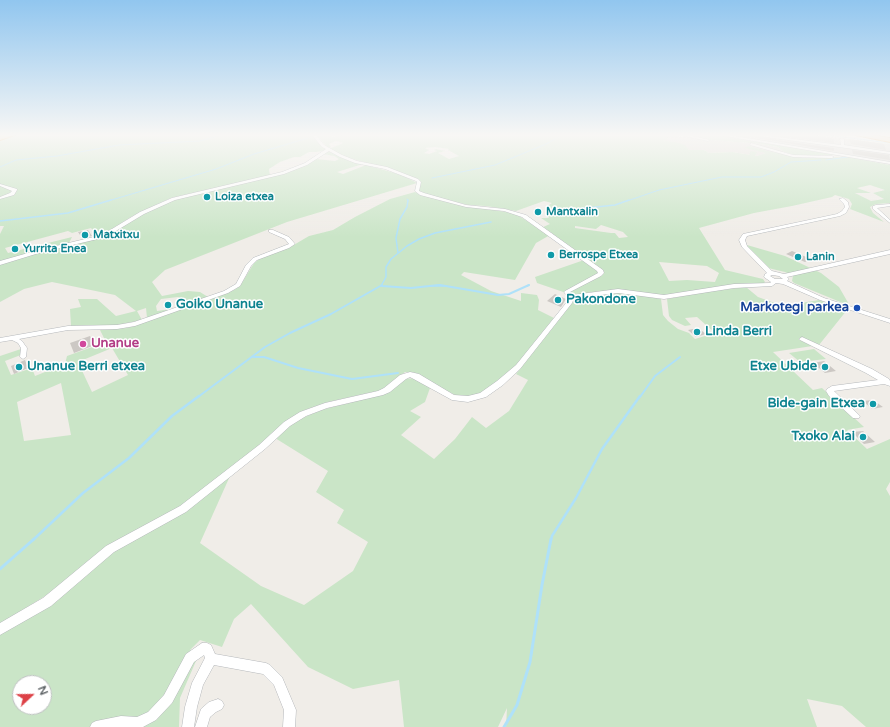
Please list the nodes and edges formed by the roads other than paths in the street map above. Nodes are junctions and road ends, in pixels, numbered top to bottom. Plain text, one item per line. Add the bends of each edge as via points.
1 (293, 169) edge
2 (388, 169) edge
3 (0, 185) edge
4 (0, 198) edge
5 (841, 198) dead end
6 (890, 205) edge
7 (890, 222) edge
8 (271, 231) dead end
9 (890, 252) edge
10 (0, 263) edge
11 (770, 273) junction
12 (784, 279) junction
13 (774, 281) junction
14 (571, 297) junction
15 (889, 319) edge
16 (14, 338) junction
17 (802, 339) dead end
18 (0, 340) edge
19 (23, 357) dead end
20 (888, 383) edge
21 (856, 416) dead end
22 (0, 630) edge
23 (211, 659) junction
24 (218, 705) dead end
25 (96, 727) edge
26 (188, 727) edge
27 (201, 727) edge
28 (289, 727) edge

1 - 10 street via 184,196 142,213 104,236
2 - 14 street via 419,182 417,191 422,194 466,206 505,210 524,216 600,270 599,275 567,292
3 - 4 street via 15,190 12,194
5 - 11 street via 847,207 838,215 745,235 742,240 745,248
6 - 7 street via 875,207
8 - 16 street via 291,240 292,244 255,259 238,285 231,290 135,324 68,328
9 - 12 street
11 - 12 street
11 - 13 street via 767,277
12 - 13 street
12 - 15 street via 822,299
13 - 14 street via 772,284 734,286 664,297 618,291
14 - 22 street via 570,302 518,367 483,395 468,399 452,397 410,374 380,393 325,406 304,414 287,424 183,509 110,549 47,602
16 - 18 street
16 - 19 street via 24,348
17 - 20 street via 852,362
20 - 21 street via 830,391
23 - 25 street via 207,649 202,649 190,658 168,699 152,716 138,723 121,722
23 - 26 street via 198,683
23 - 28 street via 266,669 278,681 290,710
24 - 27 street via 205,713

